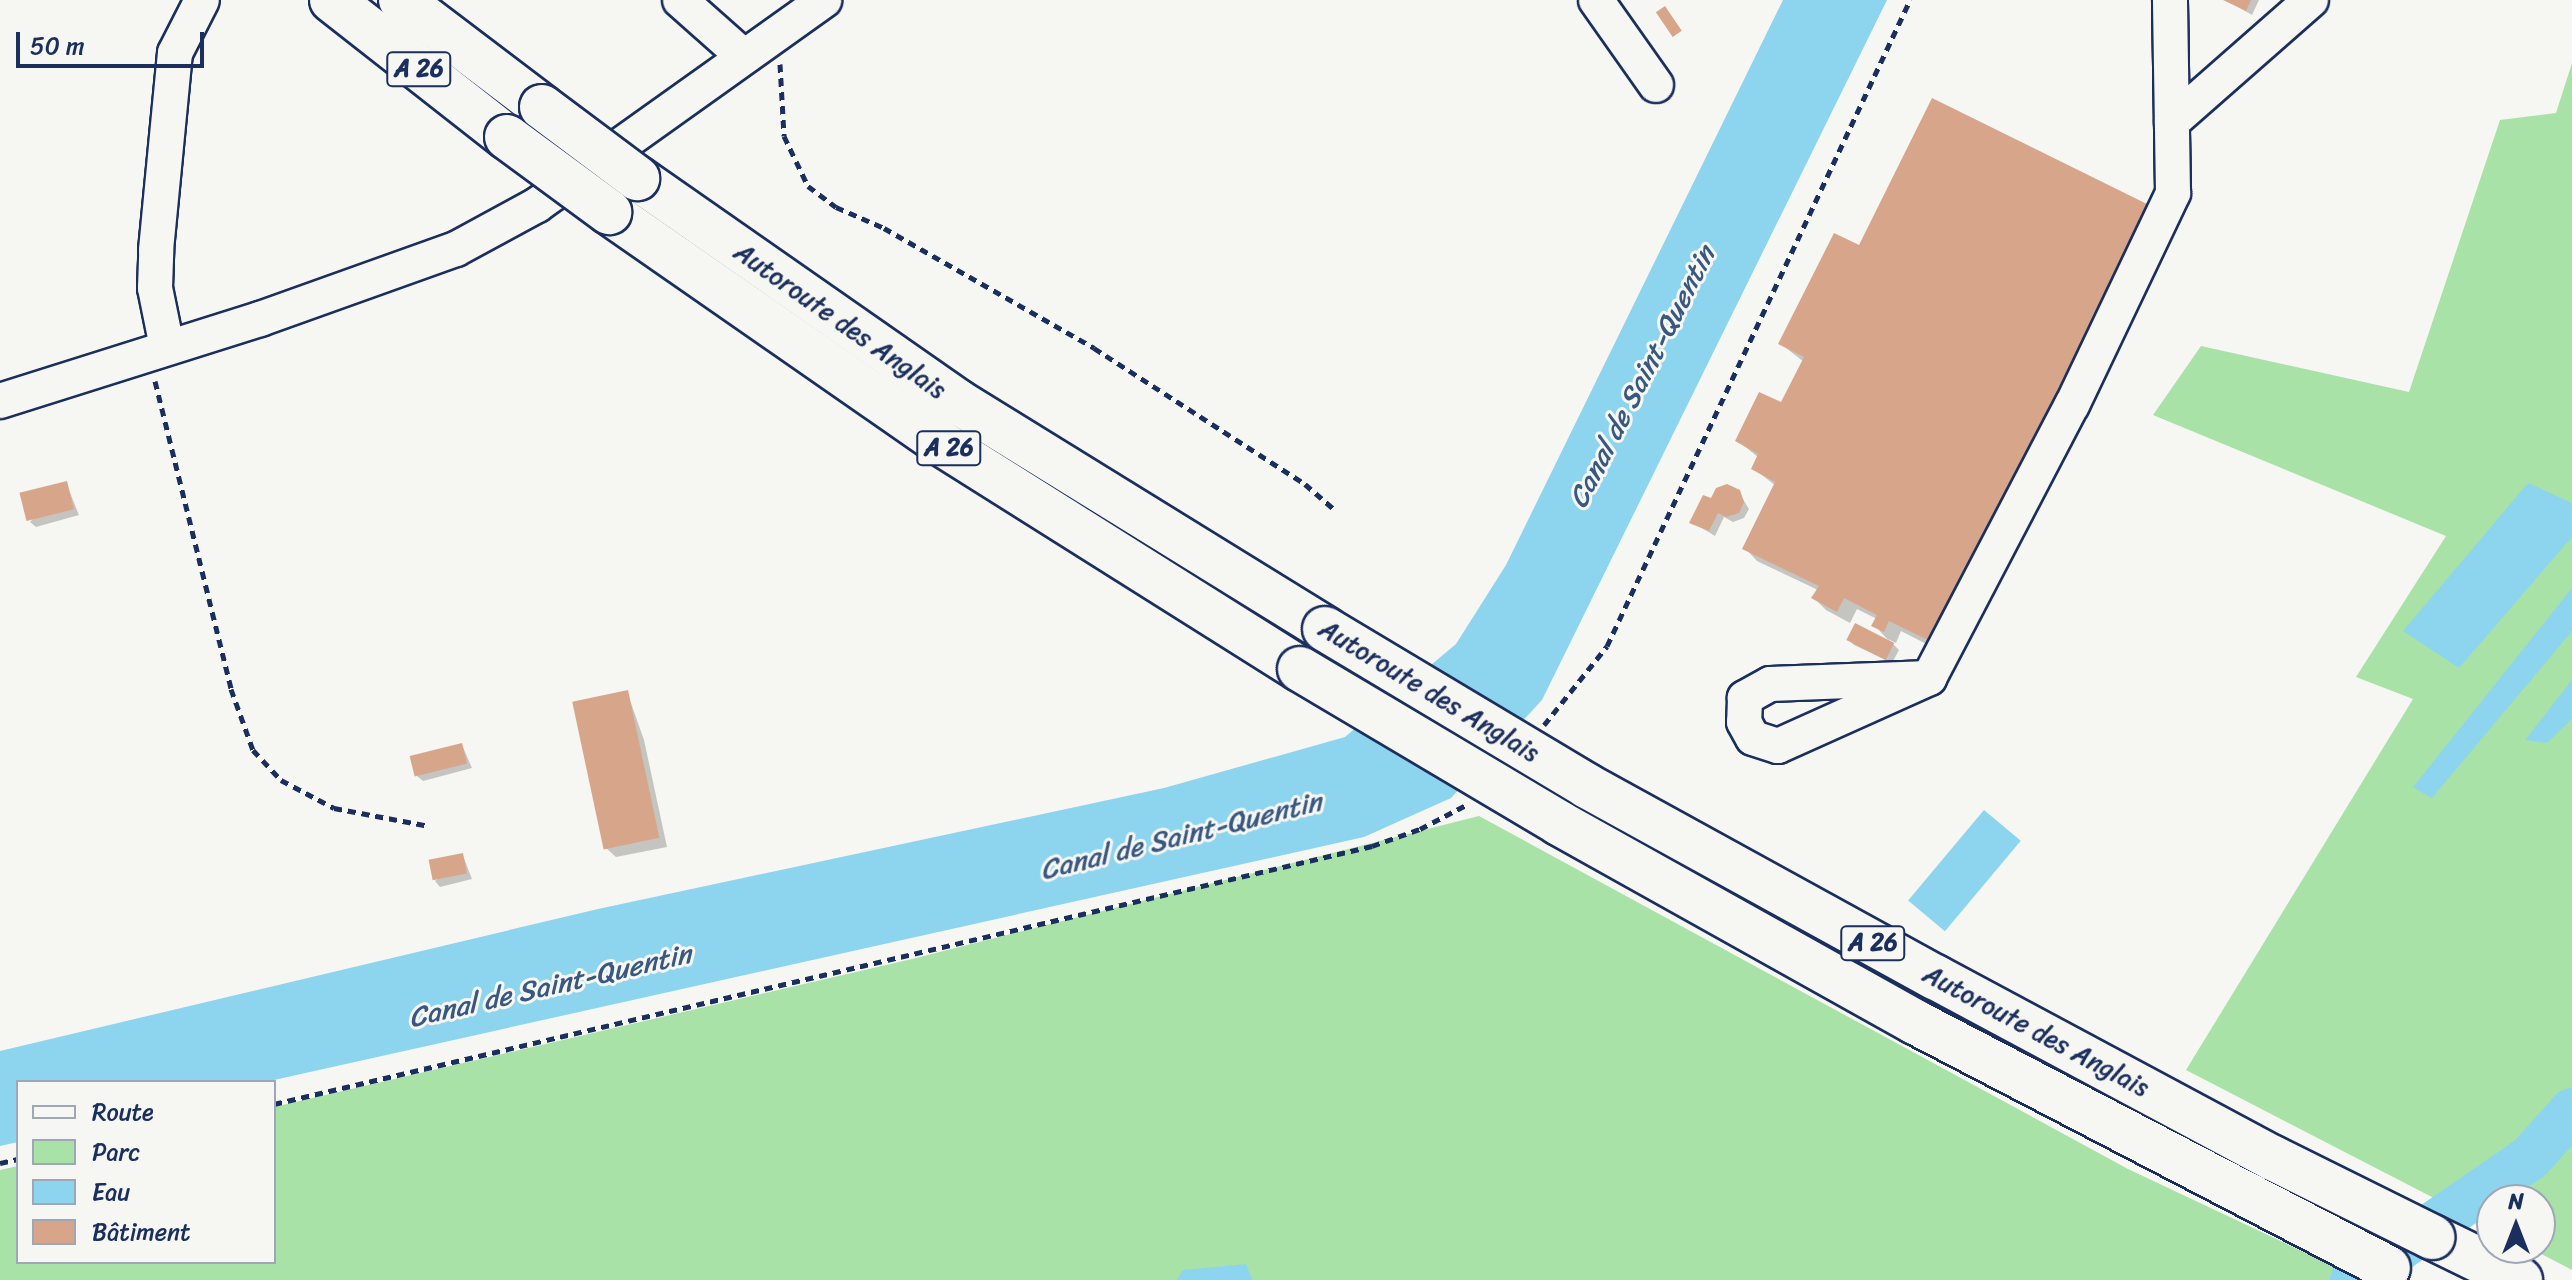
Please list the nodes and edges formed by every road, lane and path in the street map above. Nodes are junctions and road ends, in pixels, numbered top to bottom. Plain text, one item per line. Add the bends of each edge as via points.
1 (202, 0) edge
2 (332, 0) edge
3 (401, 0) edge
4 (680, 0) edge
5 (824, 0) edge
6 (1596, 0) edge
7 (1910, 0) edge
8 (2170, 0) edge
9 (2311, 0) edge
10 (779, 33) junction
11 (743, 56) junction
12 (1656, 85) dead end
13 (2172, 122) junction
14 (156, 350) junction
15 (0, 401) edge
16 (1335, 510) dead end
17 (1929, 678) dead end
18 (1539, 730) dead end
19 (1473, 799) dead end
20 (429, 826) dead end
21 (276, 1104) edge
22 (2412, 1280) edge
23 (2520, 1280) edge

1 - 14 street via 175,53 156,250
2 - 22 highway, Autoroute des Anglais / A 26, bridge via 609,212 941,443 1300,669 1559,823 1915,1022
3 - 23 highway, Autoroute des Anglais / A 26, bridge via 637,178 958,402 1325,629 1587,786 1921,969 2273,1158
4 - 11 street
5 - 10 street
6 - 12 street
7 - 18 path via 1607,646 1572,696
8 - 13 street
9 - 13 street
10 - 11 street
10 - 16 path via 784,136 808,186 836,207 884,228 1094,348 1305,484
11 - 14 street via 537,205 456,249
13 - 17 street via 2173,193 2072,405
14 - 15 street
14 - 20 path via 231,689 253,750 281,780 334,808
19 - 21 path via 1462,810 1372,846

